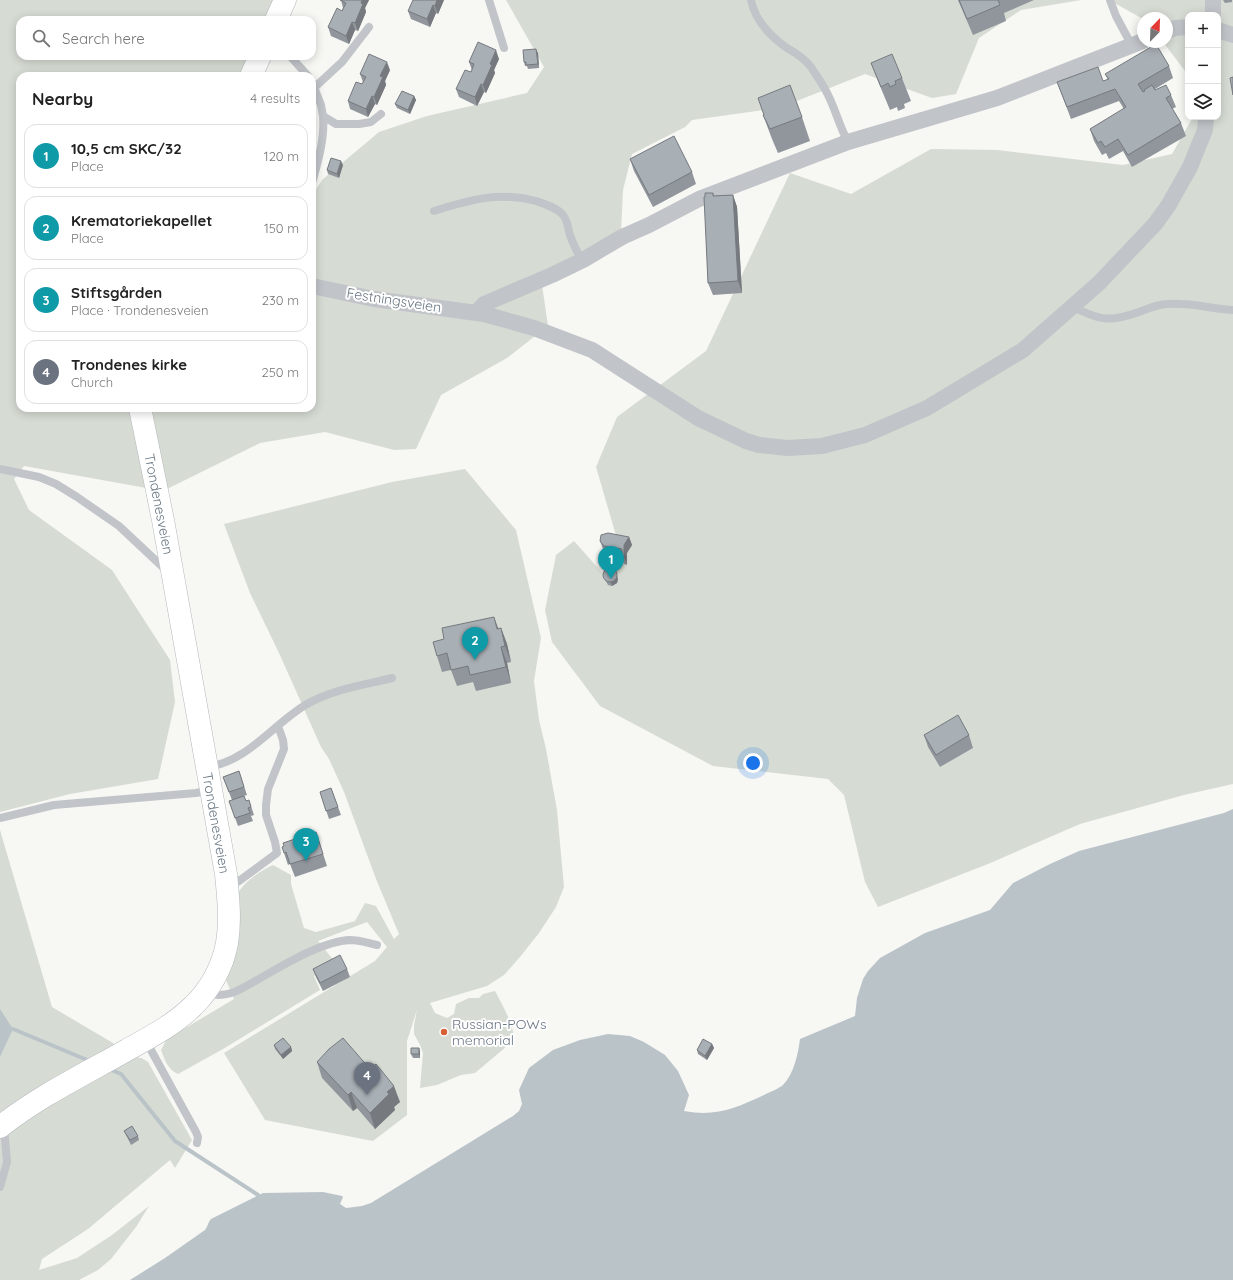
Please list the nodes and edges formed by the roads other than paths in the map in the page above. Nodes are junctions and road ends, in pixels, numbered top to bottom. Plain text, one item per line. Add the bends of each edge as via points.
1 (285, 0) edge
2 (489, 0) edge
3 (751, 0) edge
4 (1110, 0) edge
5 (1213, 0) edge
6 (1213, 12) edge
7 (278, 16) edge
8 (369, 27) dead end
9 (1185, 27) edge
10 (1173, 29) edge
11 (1221, 31) edge
12 (1233, 35) edge
13 (1137, 44) edge
14 (504, 48) dead end
15 (258, 60) edge
16 (294, 60) edge
17 (253, 72) edge
18 (304, 72) edge
19 (316, 83) edge
20 (316, 92) edge
21 (381, 114) dead end
22 (323, 116) junction
23 (1206, 120) edge
24 (848, 142) junction
25 (316, 169) edge
26 (434, 211) dead end
27 (583, 260) junction
28 (316, 287) edge
29 (1072, 306) junction
30 (1233, 310) edge
31 (476, 313) junction
32 (141, 412) edge
33 (0, 469) edge
34 (174, 577) junction
35 (392, 678) dead end
36 (278, 726) junction
37 (206, 767) junction
38 (211, 790) junction
39 (0, 818) edge
40 (227, 888) junction
41 (377, 945) dead end
42 (205, 992) junction
43 (145, 1040) junction
44 (2, 1126) edge
45 (196, 1143) dead end
46 (0, 1188) edge

1 - 7 main road
2 - 14 lane
3 - 24 lane via 754,13 764,28 810,66 826,91
4 - 13 lane via 1116,16
5 - 6 street
8 - 19 lane via 342,62
9 - 10 street
11 - 12 street
13 - 24 street via 997,98
15 - 17 main road
16 - 18 lane
20 - 22 lane
21 - 22 lane via 371,122 359,124 336,124
22 - 25 lane
23 - 29 street, Festningsveien via 1201,142 1168,206 1155,224 1099,283
24 - 27 street via 699,199 622,237
26 - 27 lane via 468,201 501,196 540,202 551,206 564,216
27 - 31 street via 484,304
28 - 31 street, Festningsveien via 374,299
29 - 30 lane via 1093,317 1109,320 1169,304
29 - 31 street, Festningsveien via 1024,350 927,408 866,435 822,446 802,448 759,445 746,441 698,418 592,350 534,328
32 - 34 main road, Trondenesveien
33 - 34 lane via 39,477 77,497 119,526
34 - 37 main road, Trondenesveien
35 - 36 lane via 328,693 307,704
36 - 37 lane via 233,759
36 - 40 lane via 284,748 268,789 266,805 266,815 277,853
37 - 38 main road, Trondenesveien
38 - 39 lane via 54,805
38 - 40 main road, Trondenesveien
40 - 42 main road, Trondenesveien via 227,944 218,971
41 - 42 lane via 349,940 330,945 293,961 245,988 217,996
42 - 43 main road, Trondenesveien via 182,1016
43 - 44 main road, Trondenesveien via 28,1106
43 - 45 lane via 196,1132
44 - 46 lane via 6,1139 7,1162

